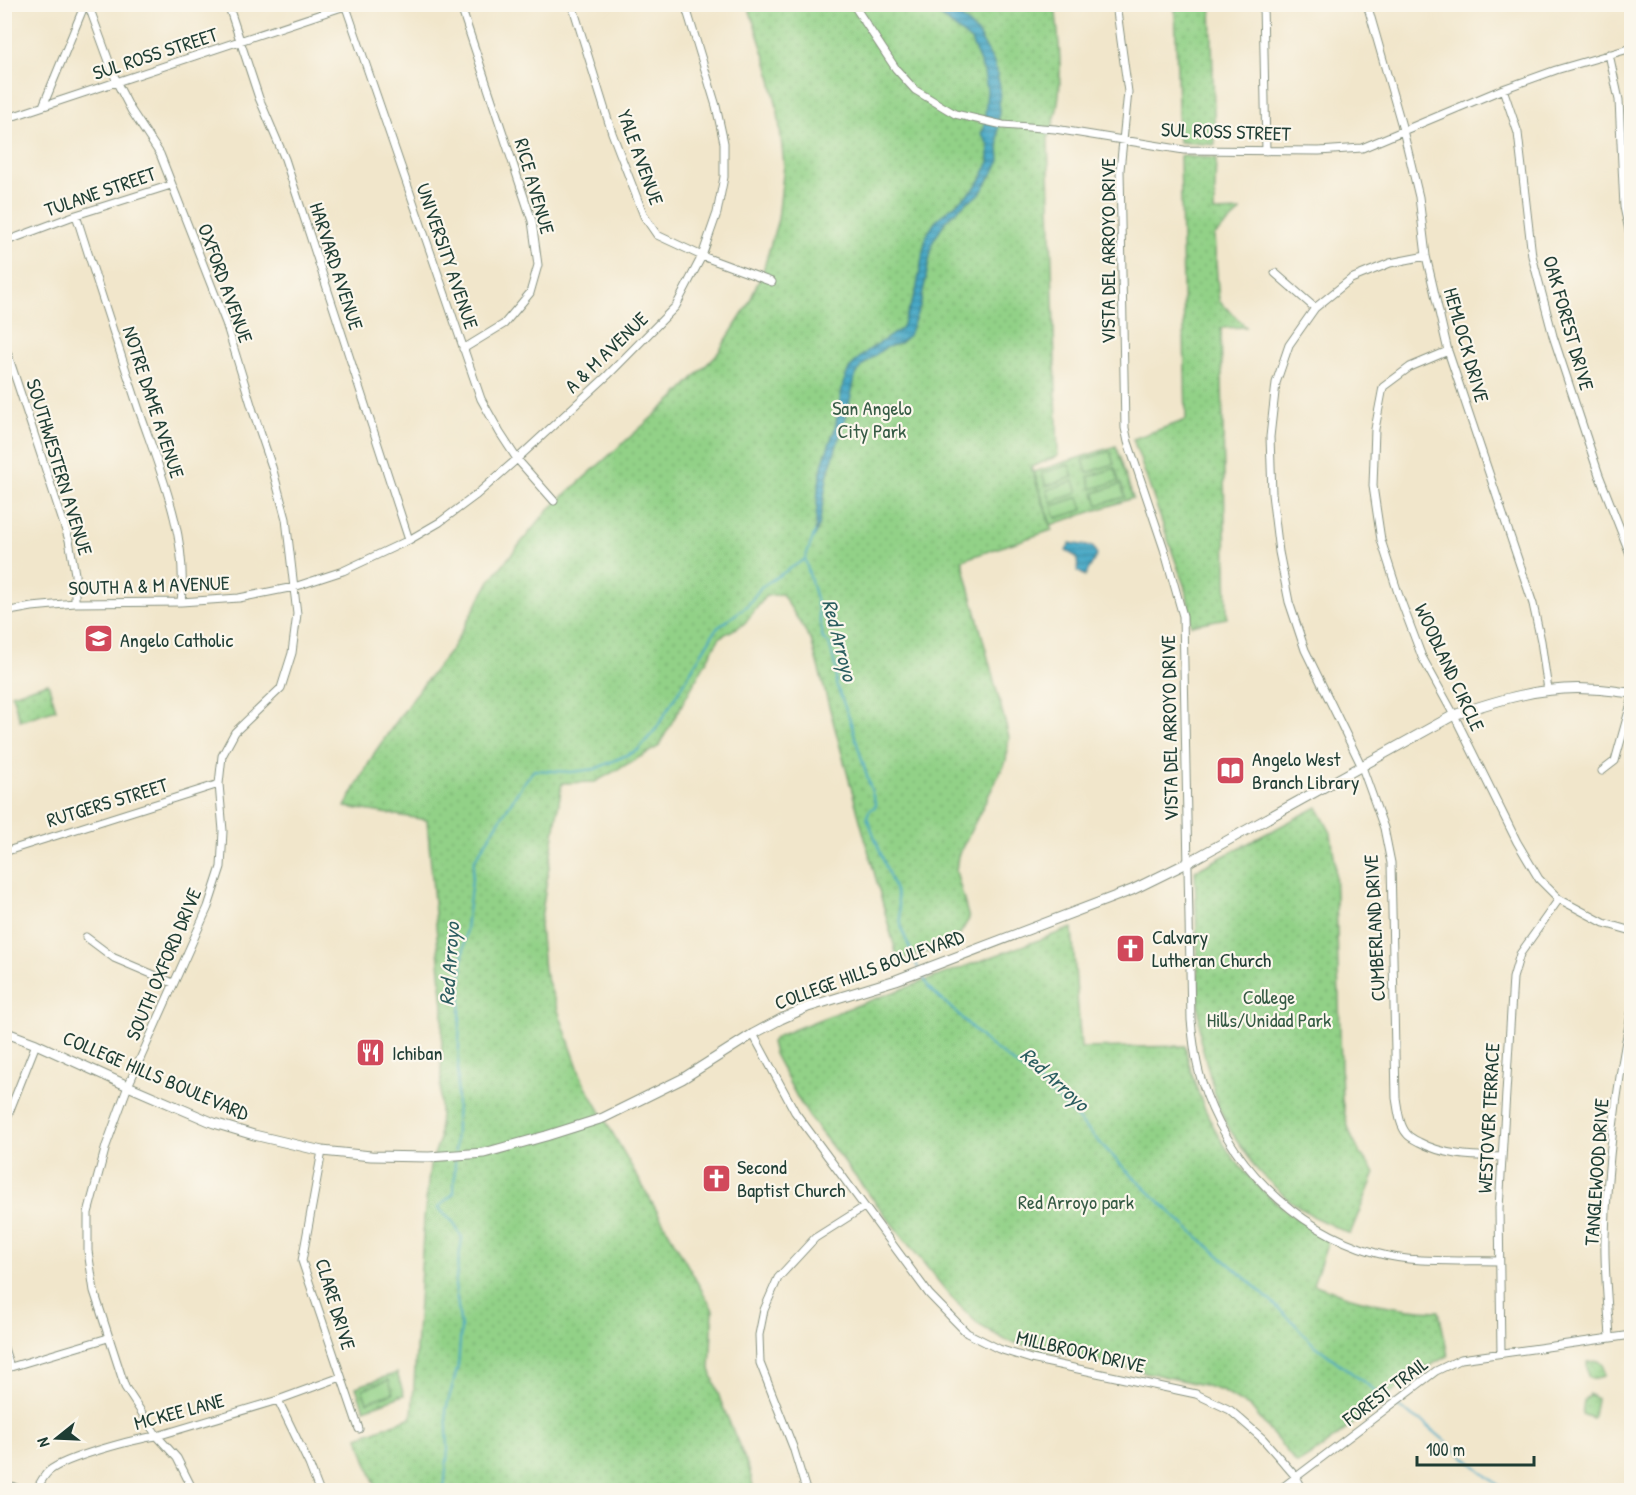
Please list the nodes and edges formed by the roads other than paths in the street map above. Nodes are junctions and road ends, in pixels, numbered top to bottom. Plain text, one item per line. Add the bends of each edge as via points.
1 (87, 4) edge
2 (228, 4) edge
3 (459, 4) edge
4 (572, 4) edge
5 (685, 4) edge
6 (853, 4) edge
7 (1116, 4) edge
8 (1263, 4) edge
9 (1367, 4) edge
10 (347, 5) edge
11 (239, 42) junction
12 (1632, 48) edge
13 (1609, 54) junction
14 (117, 83) junction
15 (1503, 89) junction
16 (43, 106) junction
17 (4, 122) edge
18 (1403, 130) junction
19 (1124, 141) junction
20 (1266, 151) junction
21 (171, 185) junction
22 (76, 215) junction
23 (4, 242) edge
24 (1632, 244) edge
25 (702, 256) junction
26 (1426, 256) junction
27 (1275, 273) dead end
28 (772, 282) dead end
29 (1315, 308) junction
30 (4, 343) edge
31 (463, 350) junction
32 (1448, 351) junction
33 (517, 459) junction
34 (554, 501) dead end
35 (409, 540) junction
36 (1632, 560) edge
37 (294, 586) junction
38 (181, 602) junction
39 (75, 603) junction
40 (4, 612) edge
41 (1548, 690) junction
42 (1632, 693) edge
43 (1632, 700) edge
44 (1454, 716) junction
45 (1362, 767) junction
46 (1602, 771) dead end
47 (219, 784) junction
48 (4, 852) edge
49 (1187, 863) junction
50 (1559, 899) junction
51 (1632, 931) edge
52 (86, 937) dead end
53 (173, 983) junction
54 (1632, 1009) edge
55 (4, 1032) edge
56 (753, 1034) junction
57 (36, 1044) junction
58 (128, 1086) junction
59 (4, 1125) edge
60 (322, 1151) junction
61 (1502, 1157) junction
62 (864, 1207) junction
63 (1499, 1261) junction
64 (1632, 1335) edge
65 (1610, 1337) junction
66 (108, 1338) junction
67 (4, 1348) edge
68 (1501, 1353) junction
69 (7, 1368) edge
70 (341, 1377) junction
71 (278, 1400) junction
72 (359, 1429) dead end
73 (157, 1436) junction
74 (1296, 1477) junction
75 (4, 1483) edge
76 (21, 1491) edge
77 (36, 1491) edge
78 (193, 1491) edge
79 (319, 1491) edge
80 (806, 1491) edge
81 (1279, 1491) edge
82 (1303, 1491) edge

1 - 14 street, OXFORD AVENUE
1 - 16 street
2 - 11 street, HARVARD AVENUE
3 - 31 street, RICE AVENUE via 532,221 538,265 530,293 504,324
4 - 25 street, YALE AVENUE via 612,133 644,216 657,235
5 - 25 street, A & M AVENUE via 724,143 724,177 717,213
6 - 19 street, SUL ROSS STREET via 896,69 915,90 955,114 1003,125
7 - 19 street, VISTA DEL ARROYO DRIVE via 1128,92
8 - 20 street
9 - 18 street, HEMLOCK DRIVE
10 - 11 street, SUL ROSS STREET
10 - 31 street, UNIVERSITY AVENUE
11 - 14 street, SUL ROSS STREET
11 - 35 street, HARVARD AVENUE via 285,159
12 - 13 street, SUL ROSS STREET
13 - 15 street, SUL ROSS STREET
13 - 24 street via 1619,100 1624,207
14 - 16 street, SUL ROSS STREET
14 - 21 street, OXFORD AVENUE via 160,154
15 - 18 street, SUL ROSS STREET
15 - 36 street, OAK FOREST DRIVE via 1518,133 1532,256 1553,336
16 - 17 street, SUL ROSS STREET
18 - 20 street, SUL ROSS STREET via 1362,148
18 - 26 street, HEMLOCK DRIVE via 1419,197
19 - 20 street, SUL ROSS STREET via 1184,150
19 - 49 street, VISTA DEL ARROYO DRIVE via 1120,170 1125,428 1183,616
21 - 22 street, TULANE STREET
21 - 37 street, OXFORD AVENUE via 226,323 272,467 286,519
22 - 23 street, TULANE STREET
22 - 38 street, NOTRE DAME AVENUE via 168,498 181,554
25 - 28 street, YALE AVENUE
25 - 33 street, A & M AVENUE via 676,306 609,375
26 - 29 street, CUMBERLAND DRIVE via 1390,263 1351,279
26 - 32 street, HEMLOCK DRIVE
27 - 29 street
29 - 45 street, CUMBERLAND DRIVE via 1289,345 1276,383 1270,437 1272,494 1279,552 1298,631
30 - 39 street, SOUTHWESTERN AVENUE via 69,540
31 - 33 street, UNIVERSITY AVENUE via 482,399
32 - 41 street, HEMLOCK DRIVE via 1533,604
32 - 44 street, WOODLAND CIRCLE via 1410,366 1383,387 1375,429 1373,486 1381,540 1398,593 1422,657
33 - 34 street, UNIVERSITY AVENUE
33 - 35 street, A & M AVENUE via 475,496
35 - 37 street, A & M AVENUE via 343,571
37 - 38 street, SOUTH A & M AVENUE via 239,598
37 - 47 street, SOUTH OXFORD DRIVE via 297,614 292,653 281,688 236,732 222,756
38 - 39 street, SOUTH A & M AVENUE
39 - 40 street, SOUTH A & M AVENUE
41 - 42 street, COLLEGE HILLS BOULEVARD via 1588,688
41 - 44 street, COLLEGE HILLS BOULEVARD via 1498,700
43 - 46 street via 1615,760
44 - 45 street, COLLEGE HILLS BOULEVARD
44 - 50 street, WOODLAND CIRCLE via 1517,842 1539,879
45 - 49 street, COLLEGE HILLS BOULEVARD
45 - 61 street, CUMBERLAND DRIVE via 1384,828 1390,863 1396,1098 1400,1118 1407,1135 1426,1146 1467,1156
47 - 48 street, RUTGERS STREET
47 - 53 street, SOUTH OXFORD DRIVE via 221,867 208,907
49 - 56 street, COLLEGE HILLS BOULEVARD via 1132,890 896,980 808,1007
49 - 63 street, VISTA DEL ARROYO DRIVE via 1194,1050 1220,1127 1249,1170 1289,1209 1335,1237 1377,1253 1422,1260
50 - 51 street, WOODLAND CIRCLE via 1604,923
50 - 61 street, WESTOVER TERRACE via 1520,954 1513,978
52 - 53 street via 114,958
53 - 58 street, SOUTH OXFORD DRIVE
54 - 65 street, TANGLEWOOD DRIVE via 1610,1153 1605,1238
55 - 57 street, COLLEGE HILLS BOULEVARD
56 - 60 street, COLLEGE HILLS BOULEVARD via 682,1079 603,1118 484,1153 429,1157
56 - 62 street, MILLBROOK DRIVE via 795,1112
57 - 58 street, COLLEGE HILLS BOULEVARD
57 - 59 street
58 - 60 street, COLLEGE HILLS BOULEVARD via 233,1130
58 - 66 street, SOUTH OXFORD DRIVE via 88,1213 94,1291
60 - 70 street, CLARE DRIVE via 302,1261
61 - 63 street, WESTOVER TERRACE
62 - 74 street, MILLBROOK DRIVE via 929,1294 968,1333 1031,1359 1196,1394 1230,1410 1263,1439
62 - 80 street via 815,1238 778,1278 764,1310 759,1363
63 - 68 street, WESTOVER TERRACE
64 - 65 street, FOREST TRAIL
65 - 68 street, FOREST TRAIL
66 - 69 street
66 - 73 street, SOUTH OXFORD DRIVE via 125,1387
67 - 69 street
68 - 74 street, FOREST TRAIL via 1461,1359 1436,1371
70 - 71 street, MCKEE LANE
70 - 72 street, CLARE DRIVE
71 - 73 street, MCKEE LANE
71 - 79 street
73 - 77 street, MCKEE LANE via 140,1438 50,1470
73 - 78 street, SOUTH OXFORD DRIVE via 177,1458
74 - 81 street, FOREST TRAIL
74 - 82 street, MILLBROOK DRIVE
75 - 76 street

